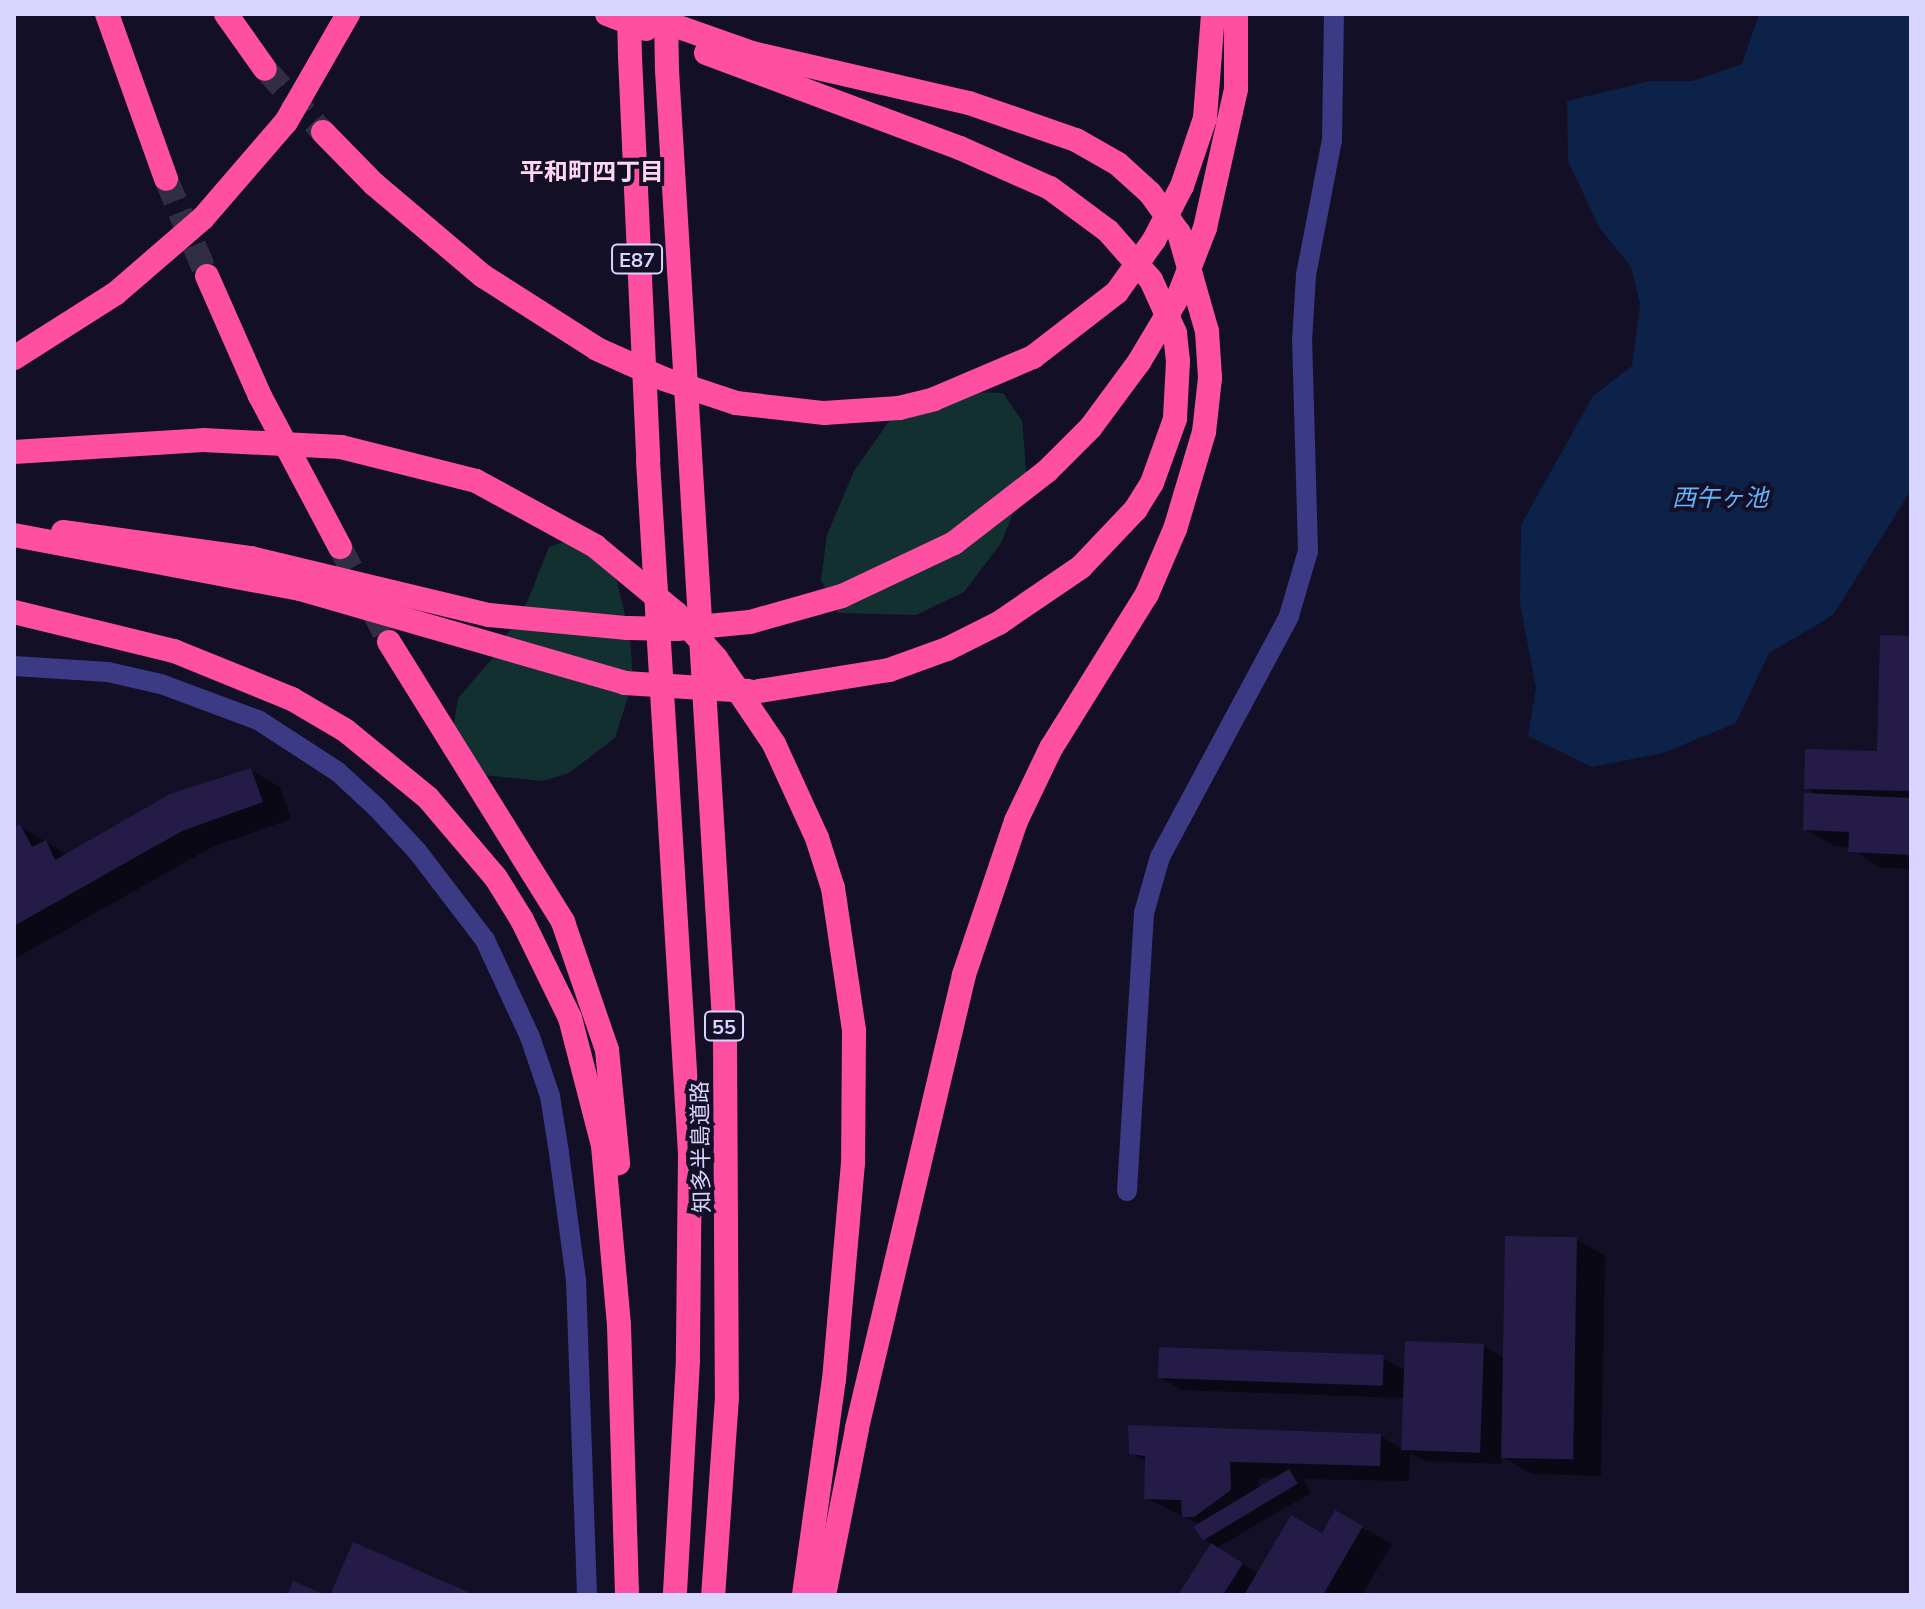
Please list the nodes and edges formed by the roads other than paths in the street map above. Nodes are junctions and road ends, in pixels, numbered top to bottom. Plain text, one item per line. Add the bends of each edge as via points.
1 (107, 14) edge
2 (226, 14) edge
3 (348, 14) edge
4 (607, 14) edge
5 (629, 14) edge
6 (642, 14) edge
7 (666, 14) edge
8 (1213, 14) edge
9 (1236, 14) edge
10 (1334, 14) edge
11 (265, 69) tunnel mouth
12 (323, 132) tunnel mouth
13 (166, 179) tunnel mouth
14 (207, 276) tunnel mouth
15 (14, 358) edge
16 (14, 452) edge
17 (687, 458) joint
18 (648, 461) joint
19 (14, 532) edge
20 (340, 547) tunnel mouth
21 (14, 612) edge
22 (389, 642) tunnel mouth
23 (14, 666) edge
24 (1127, 1191) dead end
25 (619, 1325) junction
26 (587, 1595) edge
27 (627, 1595) edge
28 (675, 1595) edge
29 (713, 1595) edge
30 (804, 1595) edge
31 (824, 1595) edge

1 - 13 highway
2 - 11 highway
3 - 15 highway via 286,122 203,218 115,294
4 - 19 highway, bridge via 960,148 1050,188 1130,252 1163,301 1175,333 1179,390 1167,447 1136,509 1081,567 999,623 947,649 889,670 760,691 625,683 300,589
5 - 18 highway, E87, bridge
6 - 31 highway via 752,53 969,103 1076,140 1118,164 1150,193 1179,233 1207,331 1210,378 1204,432 1175,529 1147,594 1051,748 1016,821 964,975 857,1429
7 - 17 highway, E87, bridge
8 - 12 highway, bridge via 1205,118 1182,186 1154,240 1117,292 1033,357 934,399 899,408 824,413 736,403 597,349 483,276
9 - 19 highway, bridge via 1236,89 1205,228 1179,295 1139,362 1091,427 1047,471 954,543 842,596 750,622 627,628 489,615 179,545
10 - 24 street via 1332,140 1306,275 1302,341 1308,551 1289,616 1160,857 1144,913
14 - 20 highway via 260,396
16 - 30 highway, bridge via 203,440 384,454 476,481 595,546 676,613 716,658 786,766 833,888 854,1030 853,1163 834,1380
17 - 29 highway, 知多半島道路 / 55 via 719,921 729,1156 727,1397
18 - 28 highway, 知多半島道路 / 55 via 690,1154 688,1360
21 - 25 highway via 174,651 292,699 389,764 463,837 522,920 570,1018 603,1146
22 - 25 highway via 450,747 544,889 595,1004 616,1122
23 - 26 street via 108,672 161,684 258,720 338,772 377,808 485,940 550,1096 561,1166 576,1280
25 - 27 highway

